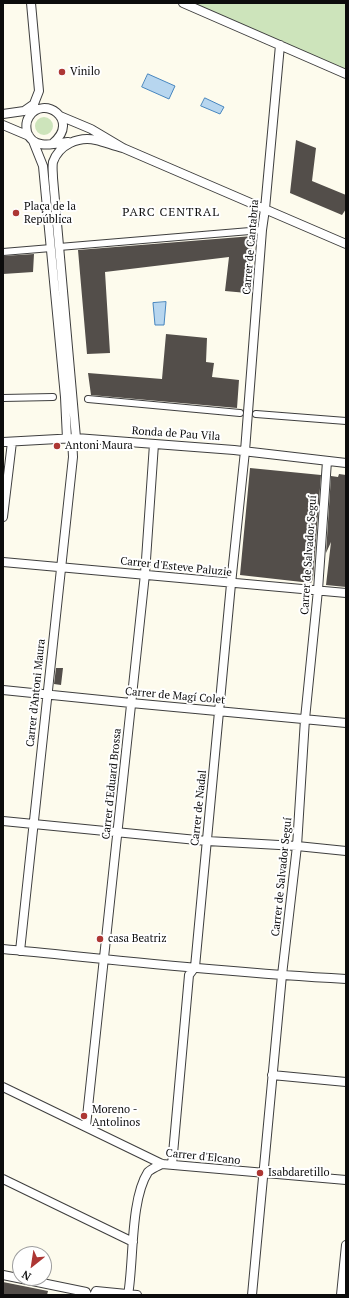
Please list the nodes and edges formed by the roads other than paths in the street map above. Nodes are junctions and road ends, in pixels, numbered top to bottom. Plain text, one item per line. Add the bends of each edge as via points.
1 (31, 3) edge
2 (183, 3) edge
3 (280, 45) junction
4 (346, 74) edge
5 (35, 104) junction
6 (3, 114) edge
7 (60, 116) junction
8 (29, 117) junction
9 (3, 126) edge
10 (31, 139) junction
11 (61, 142) junction
12 (123, 148) junction
13 (266, 209) junction
14 (262, 230) junction
15 (346, 244) edge
16 (59, 247) junction
17 (51, 248) junction
18 (3, 252) edge
19 (53, 397) dead end
20 (3, 398) edge
21 (88, 399) dead end
22 (240, 413) dead end
23 (256, 414) dead end
24 (346, 421) edge
25 (72, 438) junction
26 (3, 442) edge
27 (12, 442) junction
28 (154, 444) junction
29 (245, 451) junction
30 (327, 461) junction
31 (346, 463) edge
32 (3, 517) edge
33 (3, 562) edge
34 (61, 568) junction
35 (145, 574) junction
36 (231, 584) junction
37 (318, 590) junction
38 (346, 593) edge
39 (3, 690) edge
40 (48, 694) junction
41 (131, 703) junction
42 (219, 711) junction
43 (305, 719) junction
44 (346, 723) edge
45 (3, 821) edge
46 (32, 824) junction
47 (118, 833) junction
48 (207, 841) junction
49 (298, 846) junction
50 (346, 851) edge
51 (3, 949) edge
52 (20, 951) junction
53 (105, 960) junction
54 (195, 967) junction
55 (282, 975) junction
56 (346, 979) edge
57 (272, 1075) junction
58 (346, 1082) edge
59 (3, 1088) edge
60 (86, 1126) junction
61 (162, 1164) junction
62 (171, 1165) junction
63 (264, 1174) junction
64 (3, 1179) edge
65 (346, 1180) edge
66 (134, 1242) junction
67 (346, 1245) edge
68 (3, 1275) edge
69 (87, 1295) edge
70 (94, 1295) edge
71 (128, 1295) edge
72 (137, 1295) edge
73 (252, 1295) edge
74 (341, 1295) edge

1 - 5 street via 39,91
2 - 3 street
3 - 4 street
3 - 13 street, Carrer de Cantabria
5 - 6 street via 24,111
5 - 8 street
7 - 8 street via 55,111 44,108
7 - 11 street via 64,126
7 - 12 street
8 - 10 street via 26,124
9 - 10 street via 18,130
10 - 11 street via 47,145
10 - 17 street via 43,166
11 - 12 street via 88,139
11 - 16 street via 53,163
12 - 13 street
13 - 14 street, Carrer de Cantabria
13 - 15 street
14 - 16 street
14 - 29 street, Carrer de Cantabria
16 - 25 street
17 - 18 street
17 - 25 street
19 - 20 street
21 - 22 street
23 - 24 street
25 - 27 street, Ronda de Pau Vila
25 - 28 street, Ronda de Pau Vila
25 - 34 street, Carrer d'Antoni Maura via 73,457
26 - 27 street, Ronda de Pau Vila
27 - 32 street
28 - 29 street, Ronda de Pau Vila
28 - 35 street, Carrer d'Eduard Brossa
29 - 30 street, Ronda de Pau Vila
29 - 36 street, Carrer de Nadal
30 - 31 street, Ronda de Pau Vila
30 - 37 street, Carrer de Salvador Seguí
33 - 34 street, Carrer d'Esteve Paluzie
34 - 35 street, Carrer d'Esteve Paluzie
34 - 40 street, Carrer d'Antoni Maura
35 - 36 street, Carrer d'Esteve Paluzie
35 - 41 street, Carrer d'Eduard Brossa
36 - 37 street, Carrer d'Esteve Paluzie
36 - 42 street, Carrer de Nadal
37 - 38 street, Carrer d'Esteve Paluzie
37 - 43 street, Carrer de Salvador Seguí
39 - 40 street, Carrer de Magí Colet
40 - 41 street, Carrer de Magí Colet
40 - 46 street, Carrer d'Antoni Maura
41 - 42 street, Carrer de Magí Colet
41 - 47 street, Carrer d'Eduard Brossa
42 - 43 street, Carrer de Magí Colet
42 - 48 street, Carrer de Nadal
43 - 44 street, Carrer de Magí Colet
43 - 49 street, Carrer de Salvador Seguí
45 - 46 street
46 - 47 street
46 - 52 street, Carrer d'Antoni Maura
47 - 48 street
47 - 53 street, Carrer d'Eduard Brossa
48 - 49 street
48 - 54 street, Carrer de Nadal
49 - 50 street
49 - 55 street, Carrer de Salvador Seguí
51 - 52 street
52 - 53 street
53 - 54 street
53 - 60 street, Carrer d'Eduard Brossa
54 - 55 street
54 - 62 street, Carrer de Nadal via 189,975
55 - 56 street
55 - 57 street, Carrer de Salvador Seguí
57 - 58 street
57 - 63 street, Carrer de Salvador Seguí
59 - 60 street, Carrer d'Elcano
60 - 61 street, Carrer d'Elcano
61 - 62 street, Carrer d'Elcano
61 - 66 street via 149,1171 142,1186 136,1209
62 - 63 street, Carrer d'Elcano
63 - 65 street, Carrer d'Elcano
63 - 73 street, Carrer de Salvador Seguí
64 - 66 street
66 - 71 street
67 - 74 street
68 - 69 street via 86,1292
70 - 71 street via 96,1291
71 - 72 street

